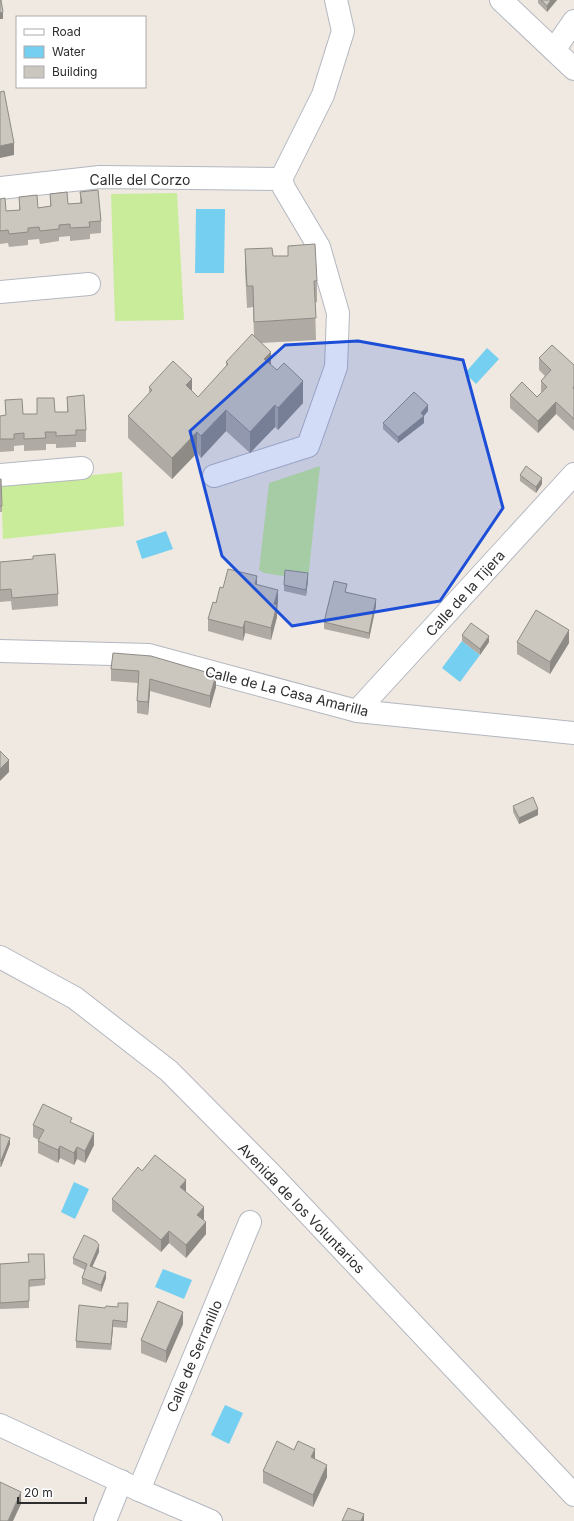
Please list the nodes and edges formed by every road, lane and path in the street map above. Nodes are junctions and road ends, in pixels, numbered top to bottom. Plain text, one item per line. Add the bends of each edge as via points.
1 (336, 0) edge
2 (501, 0) edge
3 (574, 21) edge
4 (554, 50) junction
5 (574, 69) edge
6 (281, 180) junction
7 (0, 188) edge
8 (89, 284) dead end
9 (0, 292) edge
10 (82, 468) dead end
11 (574, 474) edge
12 (0, 475) edge
13 (214, 476) dead end
14 (0, 650) edge
15 (357, 711) junction
16 (574, 733) edge
17 (0, 957) edge
18 (250, 1222) dead end
19 (0, 1425) edge
20 (130, 1485) junction
21 (574, 1495) edge
22 (105, 1521) edge
23 (211, 1521) edge

1 - 6 street via 343,31 326,88
2 - 4 street
3 - 4 street
4 - 5 street
6 - 7 street, Calle del Corzo via 100,177
6 - 13 street via 319,247 338,313 336,367 308,446
8 - 9 street
10 - 12 street
11 - 15 street, Calle de la Tijera
14 - 15 street, Calle de La Casa Amarilla via 150,655
15 - 16 street, Calle de La Casa Amarilla
17 - 21 street, Avenida de los Voluntarios via 75,998 169,1071 272,1174
18 - 20 street, Calle de Serranillo
19 - 20 street
20 - 22 street, Calle de Serranillo
20 - 23 street

